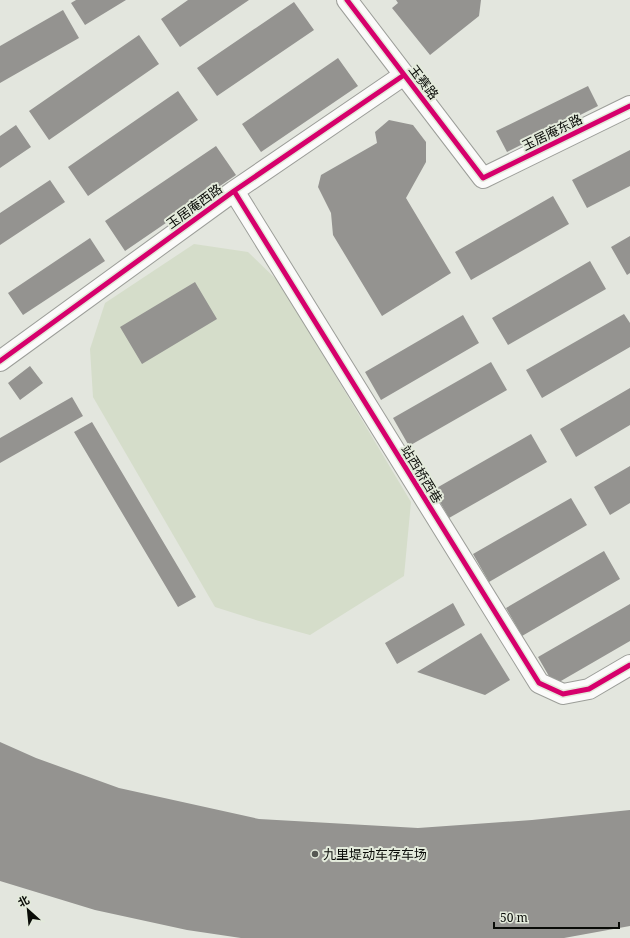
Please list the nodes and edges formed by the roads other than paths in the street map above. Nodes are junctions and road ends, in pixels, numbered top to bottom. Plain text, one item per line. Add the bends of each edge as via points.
1 (348, 0) edge
2 (404, 74) junction
3 (630, 106) edge
4 (483, 178) joint
5 (234, 191) junction
6 (0, 361) edge
7 (630, 665) edge

1 - 2 street, 玉赛路
2 - 4 street, 玉赛路
2 - 5 street, 玉居庵西路
3 - 4 street, 玉居庵东路
5 - 6 street, 玉居庵西路
5 - 7 street, 站西桥西巷 via 539,683 563,694 589,689

